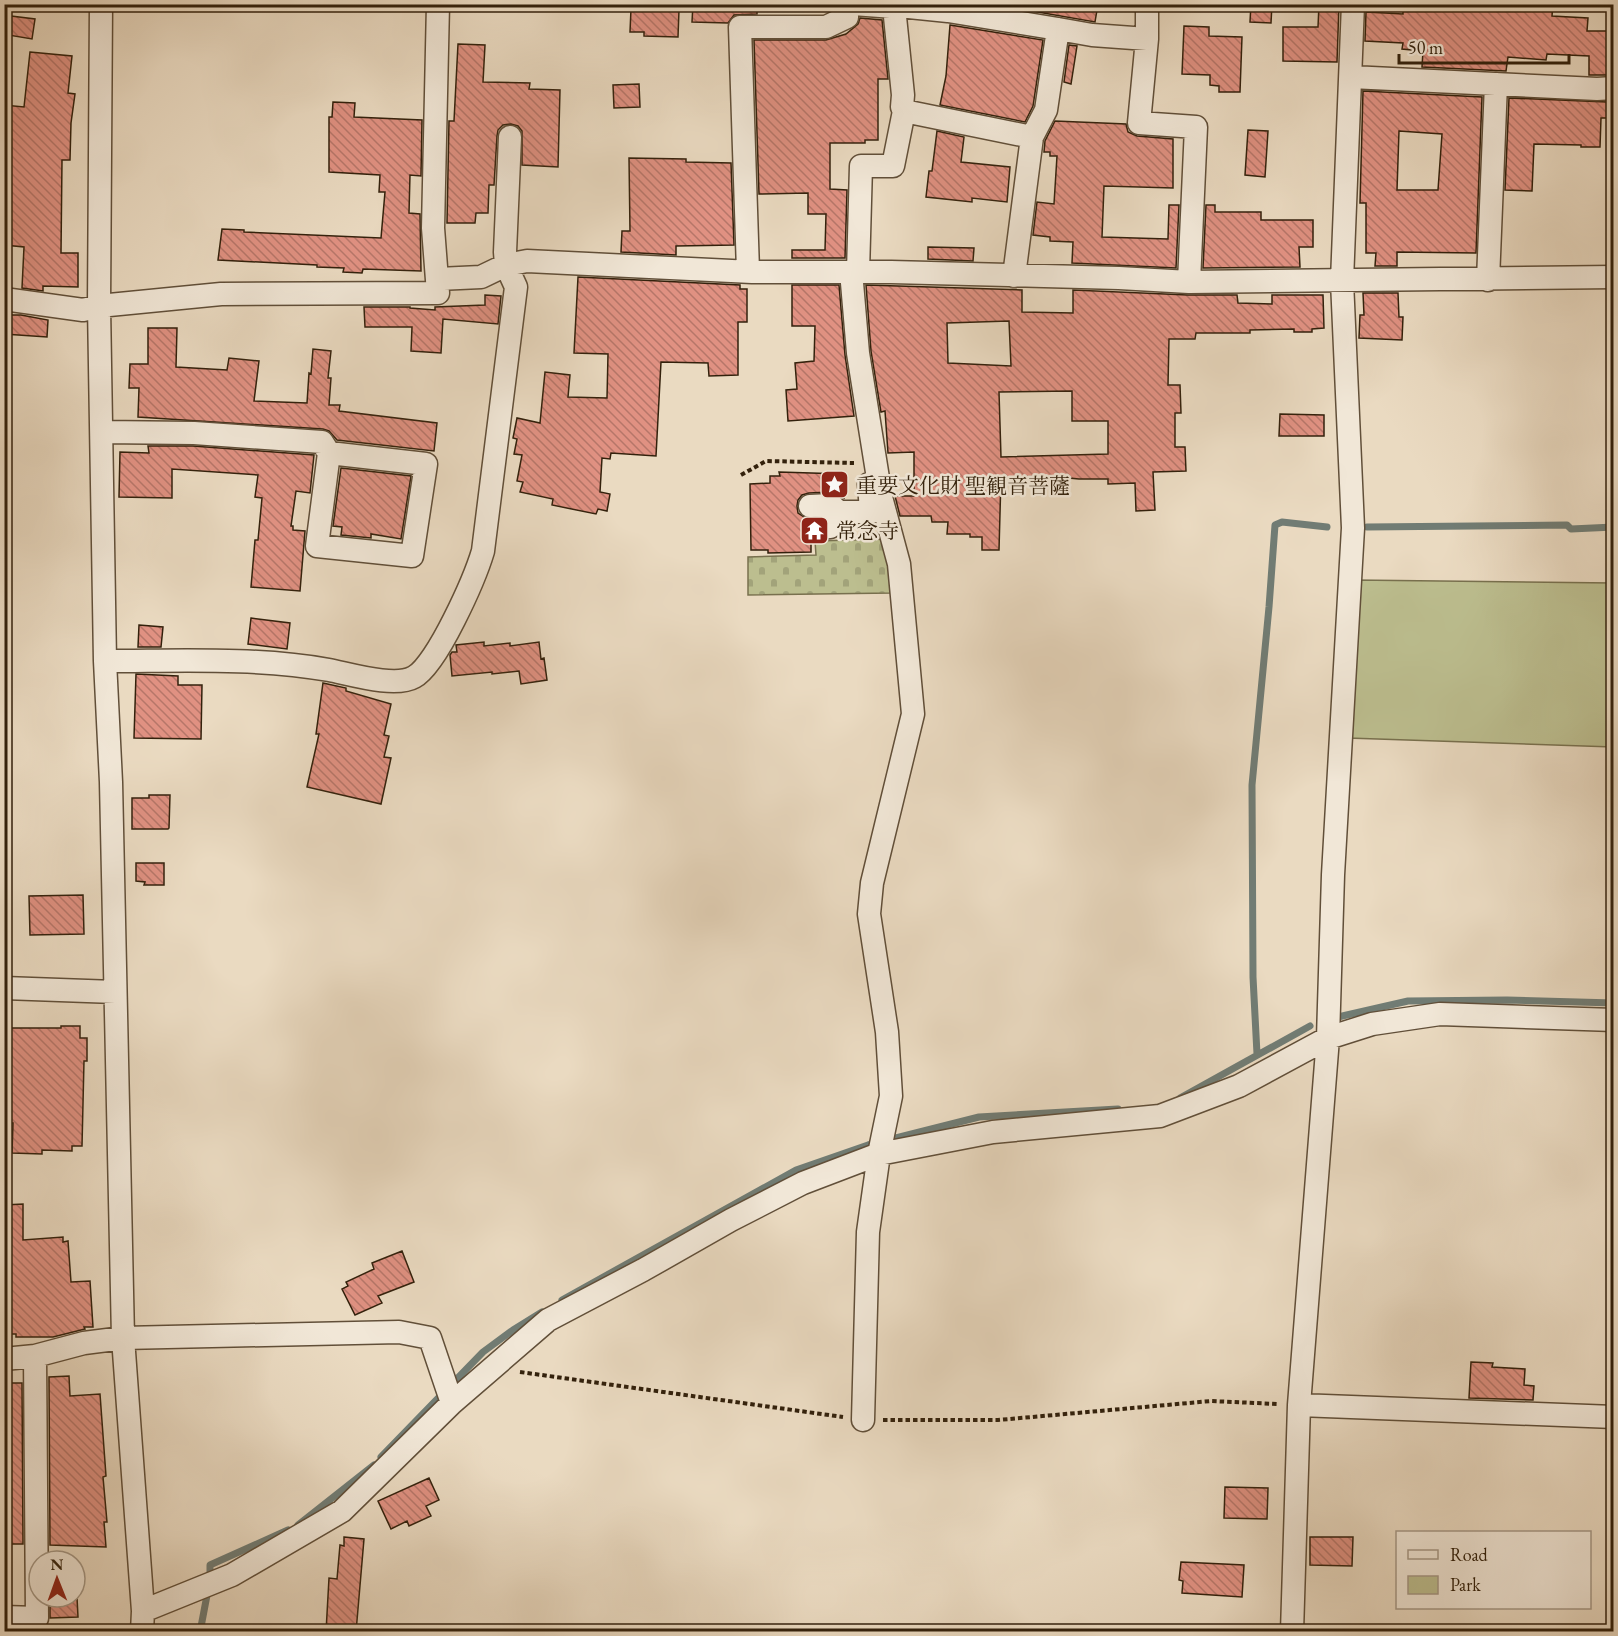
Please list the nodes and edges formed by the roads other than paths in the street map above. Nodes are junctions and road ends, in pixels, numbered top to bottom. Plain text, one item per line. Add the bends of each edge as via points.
1 (101, 4) edge
2 (438, 4) edge
3 (846, 4) edge
4 (853, 4) edge
5 (1147, 4) edge
6 (1353, 4) edge
7 (894, 7) junction
8 (1058, 29) junction
9 (1147, 39) junction
10 (1351, 77) junction
11 (1496, 84) junction
12 (1614, 88) edge
13 (904, 111) junction
14 (510, 137) dead end
15 (1032, 137) junction
16 (506, 266) junction
17 (748, 271) junction
18 (855, 272) junction
19 (1014, 276) junction
20 (1614, 277) edge
21 (438, 279) junction
22 (1488, 280) junction
23 (1342, 281) junction
24 (1189, 282) junction
25 (4, 299) edge
26 (99, 306) junction
27 (102, 432) junction
28 (329, 453) junction
29 (872, 463) junction
30 (810, 506) dead end
31 (839, 512) junction
32 (816, 528) dead end
33 (105, 661) junction
34 (4, 988) edge
35 (114, 992) junction
36 (1614, 1020) edge
37 (1328, 1038) junction
38 (879, 1154) junction
39 (123, 1338) junction
40 (35, 1356) junction
41 (4, 1359) edge
42 (452, 1403) junction
43 (1299, 1406) junction
44 (1614, 1417) edge
45 (863, 1420) road end
46 (4, 1617) edge
47 (142, 1621) edge
48 (1292, 1632) edge

1 - 26 street
2 - 21 street via 433,228
3 - 17 street via 847,17 826,27 740,27
4 - 7 street
5 - 9 street
6 - 10 street
7 - 8 street via 948,10
7 - 13 street
8 - 9 street
8 - 15 street via 1046,110
9 - 24 street via 1138,123 1196,127
10 - 11 street
10 - 23 street
11 - 12 street
11 - 22 street
13 - 15 street
13 - 18 street via 893,166 861,166
14 - 16 street
15 - 19 street
16 - 17 street via 527,261
16 - 21 street via 481,277
16 - 33 street via 516,288 483,551 471,586 423,670 398,682 302,665
17 - 18 street
18 - 19 street
18 - 29 street via 858,353
19 - 24 street
20 - 22 street
21 - 26 street via 438,293 221,294
22 - 23 street
23 - 24 street
23 - 37 street via 1353,528
25 - 26 street via 83,310
26 - 27 street
27 - 28 street via 194,433 322,442
27 - 33 street
28 - 28 street via 317,546 412,556 426,464
29 - 31 street via 871,512
29 - 38 street via 899,564 914,714 872,883 869,914 887,1032 891,1096
30 - 31 street via 831,505
31 - 32 street via 830,527
33 - 35 street
34 - 35 street
35 - 39 street
36 - 37 street via 1440,1014 1372,1024
37 - 38 street via 1239,1086 1161,1116 993,1132
37 - 43 street
38 - 42 street via 792,1188 548,1320
38 - 45 street via 868,1232
39 - 40 street
39 - 42 street via 399,1332 430,1338
39 - 47 street
40 - 41 street
40 - 46 street via 37,1618
42 - 47 street via 342,1511 232,1575
43 - 44 street
43 - 48 street

